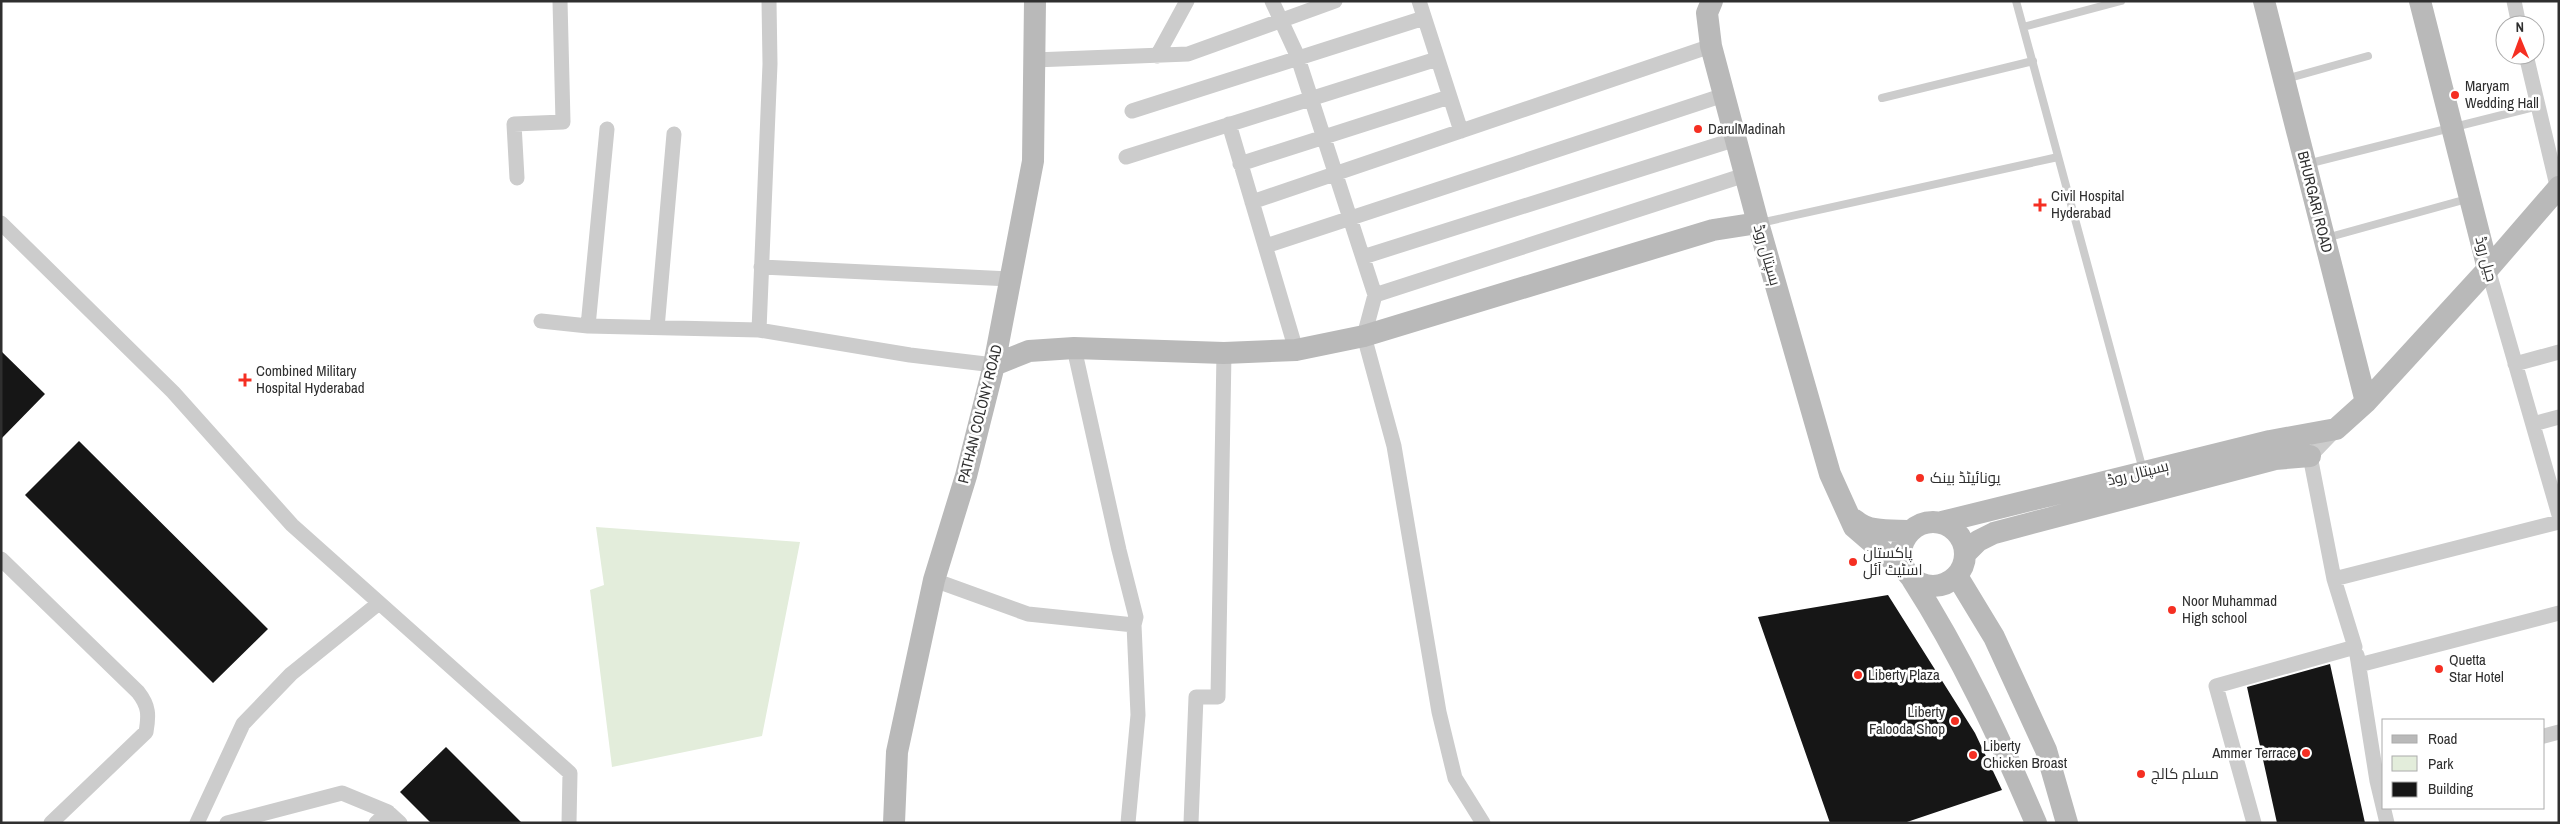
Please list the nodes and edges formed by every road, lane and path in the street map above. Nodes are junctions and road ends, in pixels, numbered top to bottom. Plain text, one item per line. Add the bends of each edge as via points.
1 (560, 1) edge
2 (769, 1) edge
3 (1272, 1) edge
4 (1335, 1) edge
5 (1418, 1) edge
6 (1712, 1) edge
7 (2016, 1) edge
8 (2121, 1) edge
9 (2420, 1) edge
10 (2514, 1) edge
11 (1036, 2) edge
12 (1190, 2) edge
13 (2268, 2) edge
14 (2518, 15) edge
15 (1424, 18) junction
16 (1281, 21) junction
17 (2024, 27) junction
18 (1711, 46) junction
19 (1157, 56) junction
20 (2368, 56) dead end
21 (1298, 58) junction
22 (1437, 59) junction
23 (1034, 60) junction
24 (2032, 61) junction
25 (2528, 65) edge
26 (2284, 79) junction
27 (1724, 95) junction
28 (1449, 96) junction
29 (1882, 98) dead end
30 (1312, 99) junction
31 (2538, 106) junction
32 (1132, 111) dead end
33 (1229, 124) junction
34 (2452, 128) junction
35 (607, 129) dead end
36 (1461, 131) junction
37 (674, 134) dead end
38 (1324, 137) junction
39 (1736, 139) junction
40 (1126, 157) dead end
41 (2058, 157) junction
42 (1240, 164) junction
43 (2305, 164) junction
44 (1336, 173) junction
45 (1745, 174) junction
46 (518, 178) dead end
47 (2558, 190) edge
48 (2470, 198) junction
49 (1252, 202) junction
50 (1350, 218) junction
51 (1, 223) edge
52 (1758, 223) junction
53 (2324, 238) junction
54 (1266, 246) junction
55 (1363, 257) junction
56 (761, 267) junction
57 (2488, 269) junction
58 (1010, 279) junction
59 (1375, 296) junction
60 (541, 321) dead end
61 (588, 326) junction
62 (657, 328) junction
63 (759, 330) junction
64 (1364, 336) junction
65 (1074, 348) junction
66 (1296, 350) junction
67 (2559, 352) edge
68 (1224, 353) junction
69 (994, 364) junction
70 (2515, 364) junction
71 (2366, 402) junction
72 (2559, 417) edge
73 (2533, 424) junction
74 (2336, 429) junction
75 (2310, 456) junction
76 (2552, 464) edge
77 (2143, 472) junction
78 (1843, 506) junction
79 (2559, 515) edge
80 (1942, 522) junction
81 (2559, 522) edge
82 (1910, 531) junction
83 (1966, 553) junction
84 (1, 559) edge
85 (1909, 575) junction
86 (1957, 576) junction
87 (2334, 579) junction
88 (934, 580) junction
89 (379, 603) junction
90 (2559, 613) edge
91 (1134, 625) junction
92 (2355, 647) junction
93 (2359, 665) junction
94 (2559, 732) edge
95 (2545, 736) edge
96 (2380, 781) edge
97 (2385, 809) edge
98 (388, 812) junction
99 (51, 823) edge
100 (197, 823) edge
101 (227, 823) edge
102 (376, 823) edge
103 (400, 823) edge
104 (568, 823) edge
105 (894, 823) edge
106 (1128, 823) edge
107 (1191, 823) edge
108 (1484, 823) edge
109 (2036, 823) edge
110 (2067, 823) edge
111 (2254, 823) edge
112 (2387, 823) edge

1 - 46 street via 563,122 514,124
2 - 56 street via 770,64
3 - 16 street
4 - 16 street
5 - 15 street
6 - 18 street, ہسپتال روڈ via 1707,13
7 - 17 lane
8 - 17 lane
9 - 34 street, جیل روڈ
10 - 14 street
11 - 23 street, PATHAN COLONY ROAD
12 - 19 street
13 - 26 street, BHURGARI ROAD
15 - 21 street
15 - 22 street
16 - 19 street via 1188,54
16 - 21 street
17 - 24 lane
18 - 27 street, ہسپتال روڈ
18 - 36 street
19 - 23 street
20 - 26 lane
21 - 30 street
21 - 32 street
22 - 28 street
22 - 30 street
23 - 58 street, PATHAN COLONY ROAD via 1033,161
24 - 29 lane
24 - 41 lane
25 - 31 street
26 - 43 street, BHURGARI ROAD
27 - 39 street, ہسپتال روڈ
27 - 50 street
28 - 36 street
28 - 38 street
30 - 33 street
30 - 38 street
31 - 34 lane
31 - 47 street
33 - 40 street
33 - 42 street
34 - 43 lane
34 - 48 street, جیل روڈ
35 - 61 street
36 - 44 street
37 - 62 street
38 - 42 street
38 - 44 street
39 - 45 street, ہسپتال روڈ
39 - 55 street
41 - 52 lane
41 - 77 lane
42 - 49 street
43 - 53 street, BHURGARI ROAD
44 - 49 street
44 - 50 street
45 - 52 street, ہسپتال روڈ
45 - 59 street
47 - 57 street
48 - 53 lane
48 - 57 street, جیل روڈ
49 - 54 street
50 - 54 street
50 - 55 street
51 - 89 street via 173,392 292,525
52 - 64 street via 1713,230
52 - 78 street, ہسپتال روڈ via 1830,474
53 - 71 street, BHURGARI ROAD
54 - 66 street
55 - 59 street
56 - 58 street
56 - 63 street
57 - 70 street, جیل روڈ
57 - 71 street
58 - 69 street, PATHAN COLONY ROAD
59 - 64 street
60 - 61 street
61 - 62 street
62 - 63 street
63 - 69 street via 910,355
64 - 66 street
64 - 108 street via 1394,446 1439,712 1455,778
65 - 68 street
65 - 69 street via 1029,351
65 - 91 street via 1136,618
66 - 68 street
67 - 70 street
68 - 107 street via 1218,697 1196,697
69 - 88 street, PATHAN COLONY ROAD via 966,476
70 - 73 street, جیل روڈ
71 - 74 street
72 - 73 street
73 - 76 street, جیل روڈ
74 - 75 street
74 - 77 street, ہسپتال روڈ via 2270,441
75 - 83 street, ہسپتال روڈ via 2275,459 1994,533 1978,541
75 - 87 street
76 - 79 street, جیل روڈ
77 - 80 street, ہسپتال روڈ
78 - 82 street, ہسپتال روڈ via 1857,522 1869,528
78 - 85 street, ہسپتال روڈ via 1854,527
80 - 82 street via 1924,522
80 - 83 street via 1959,534
81 - 87 street
82 - 85 street via 1904,538 1900,554
83 - 86 street
84 - 99 street via 138,692 149,712 146,732
85 - 86 street via 1921,584 1940,585
85 - 109 street via 1933,611 2004,748
86 - 110 street via 1994,637 2046,750
87 - 92 street
88 - 91 street via 1028,614
88 - 105 street, PATHAN COLONY ROAD via 897,752
89 - 100 street via 291,674 244,724
89 - 104 street via 570,773
90 - 93 street
91 - 106 street via 1138,715
92 - 93 street
92 - 111 street via 2216,686
93 - 96 street
94 - 95 street
97 - 112 street
98 - 101 street via 342,793
98 - 102 street
98 - 103 street

